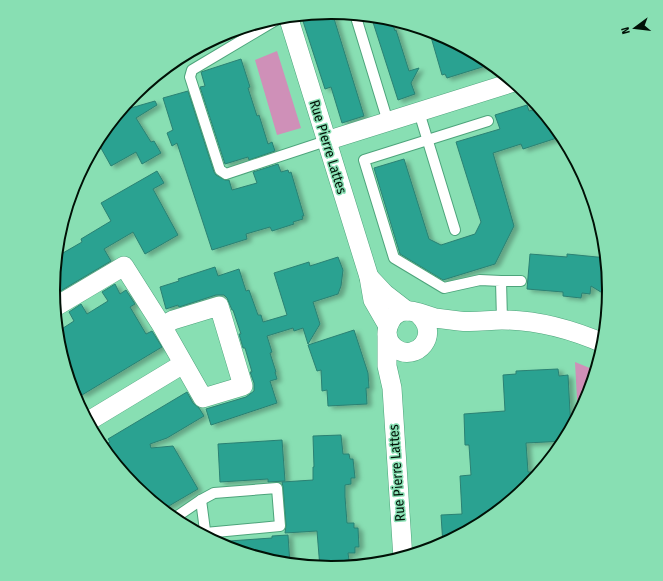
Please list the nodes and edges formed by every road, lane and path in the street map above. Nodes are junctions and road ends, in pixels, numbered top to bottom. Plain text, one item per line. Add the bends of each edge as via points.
1 (357, 20) edge
2 (290, 22) edge
3 (263, 27) edge
4 (508, 84) edge
5 (419, 112) junction
6 (488, 121) dead end
7 (388, 122) junction
8 (428, 140) junction
9 (326, 141) junction
10 (455, 230) dead end
11 (370, 277) junction
12 (501, 281) junction
13 (521, 281) dead end
14 (61, 304) edge
15 (412, 311) junction
16 (502, 320) junction
17 (462, 322) junction
18 (162, 326) junction
19 (387, 330) junction
20 (598, 341) edge
21 (418, 347) junction
22 (183, 364) junction
23 (392, 388) junction
24 (92, 419) edge
25 (201, 500) junction
26 (179, 515) edge
27 (205, 531) edge
28 (212, 534) edge
29 (403, 553) edge

1 - 7 lane
2 - 9 street, Rue Pierre Lattes
3 - 9 lane via 192,70 190,77 220,170 226,174
4 - 5 street
5 - 7 street
5 - 8 lane
6 - 8 lane
7 - 9 street
8 - 10 lane
8 - 12 lane via 364,160 394,258 444,288 480,280
9 - 11 street, Rue Pierre Lattes
11 - 15 street, Rue Pierre Lattes via 385,294
11 - 19 street, Rue Pierre Lattes via 373,300
12 - 13 lane
12 - 16 lane
14 - 18 street via 124,266
15 - 17 street
15 - 19 street via 399,313 392,318
15 - 21 street via 423,318 427,325 428,334
16 - 17 street
16 - 20 street via 558,327
17 - 21 street, Rue Pierre Lattes via 441,331
18 - 22 street
18 - 22 street via 172,320 219,306 243,386 203,398
19 - 21 street via 390,342 395,348 403,352
19 - 23 street, Rue Pierre Lattes via 387,366
21 - 23 street, Rue Pierre Lattes via 398,369
22 - 24 street
23 - 29 street, Rue Pierre Lattes
25 - 26 lane
25 - 27 lane
25 - 28 lane via 214,493 277,488 280,526

